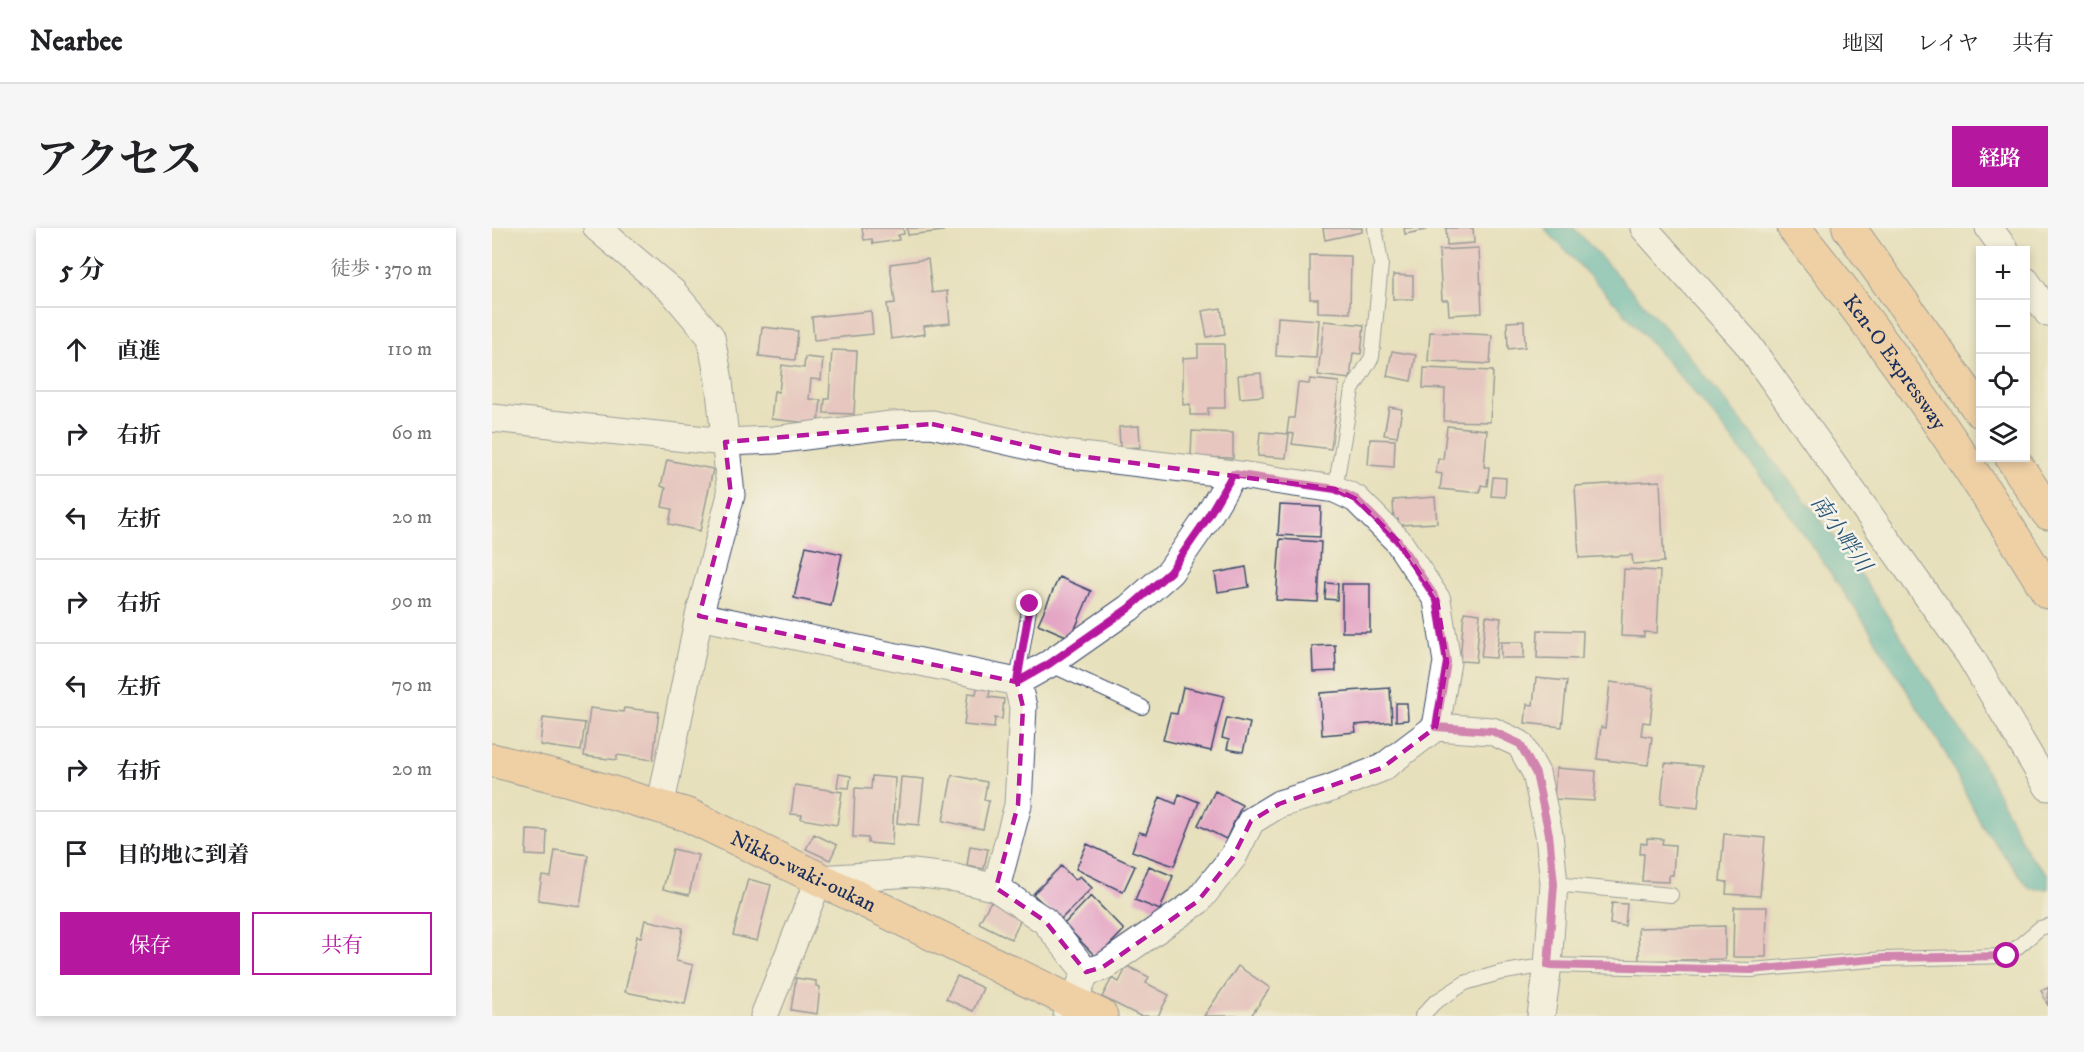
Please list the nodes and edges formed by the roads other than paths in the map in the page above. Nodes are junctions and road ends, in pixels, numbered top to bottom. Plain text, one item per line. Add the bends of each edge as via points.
1 (597, 228) edge
2 (1375, 228) edge
3 (1644, 228) edge
4 (1794, 228) edge
5 (1849, 228) edge
6 (1989, 228) edge
7 (2002, 246) edge
8 (2030, 288) edge
9 (2048, 314) edge
10 (1978, 408) edge
11 (492, 418) edge
12 (724, 442) junction
13 (2015, 462) edge
14 (1233, 474) junction
15 (1335, 489) junction
16 (2048, 513) edge
17 (2048, 592) edge
18 (1030, 604) dead end
19 (699, 616) junction
20 (1049, 664) junction
21 (1017, 682) junction
22 (1142, 707) dead end
23 (1436, 727) junction
24 (492, 760) edge
25 (2048, 787) edge
26 (660, 808) junction
27 (819, 879) junction
28 (1554, 884) junction
29 (996, 888) junction
30 (1671, 895) dead end
31 (2048, 926) edge
32 (1548, 965) junction
33 (1086, 972) junction
34 (1070, 1009) edge
35 (764, 1016) edge
36 (1101, 1016) edge
37 (1422, 1016) edge
38 (1541, 1016) edge

1 - 12 street via 673,292 711,337
2 - 15 lane via 1381,264 1372,357 1352,390
3 - 25 street via 1753,352 1971,656
4 - 17 highway, Ken-O Expressway via 1952,441
5 - 10 highway, Ken-O Expressway
6 - 7 street
8 - 9 street
11 - 12 street
12 - 14 street via 774,440 891,424 932,424 1064,454
12 - 19 street via 731,495
13 - 16 highway
14 - 15 street
14 - 20 street via 1170,572 1129,608
15 - 23 street via 1356,499 1398,541 1437,600 1447,662
18 - 21 lane
19 - 21 street
19 - 26 street
20 - 21 street
20 - 22 lane
21 - 29 street via 1023,707 1018,805
23 - 28 street via 1492,731 1520,744 1536,774 1549,834
23 - 33 street via 1382,768 1279,804 1251,821 1233,857 1198,901 1103,967
24 - 26 highway, Nikko-waki-oukan
26 - 27 highway, Nikko-waki-oukan via 688,815
27 - 29 street via 913,873
27 - 34 highway, Nikko-waki-oukan
27 - 35 street
28 - 30 lane
28 - 32 street
29 - 33 street via 1045,921
31 - 32 lane via 2040,928 2007,956 1884,958 1751,970
32 - 37 lane via 1465,983 1434,1003
32 - 38 street
33 - 34 street
34 - 36 highway, Nikko-waki-oukan

